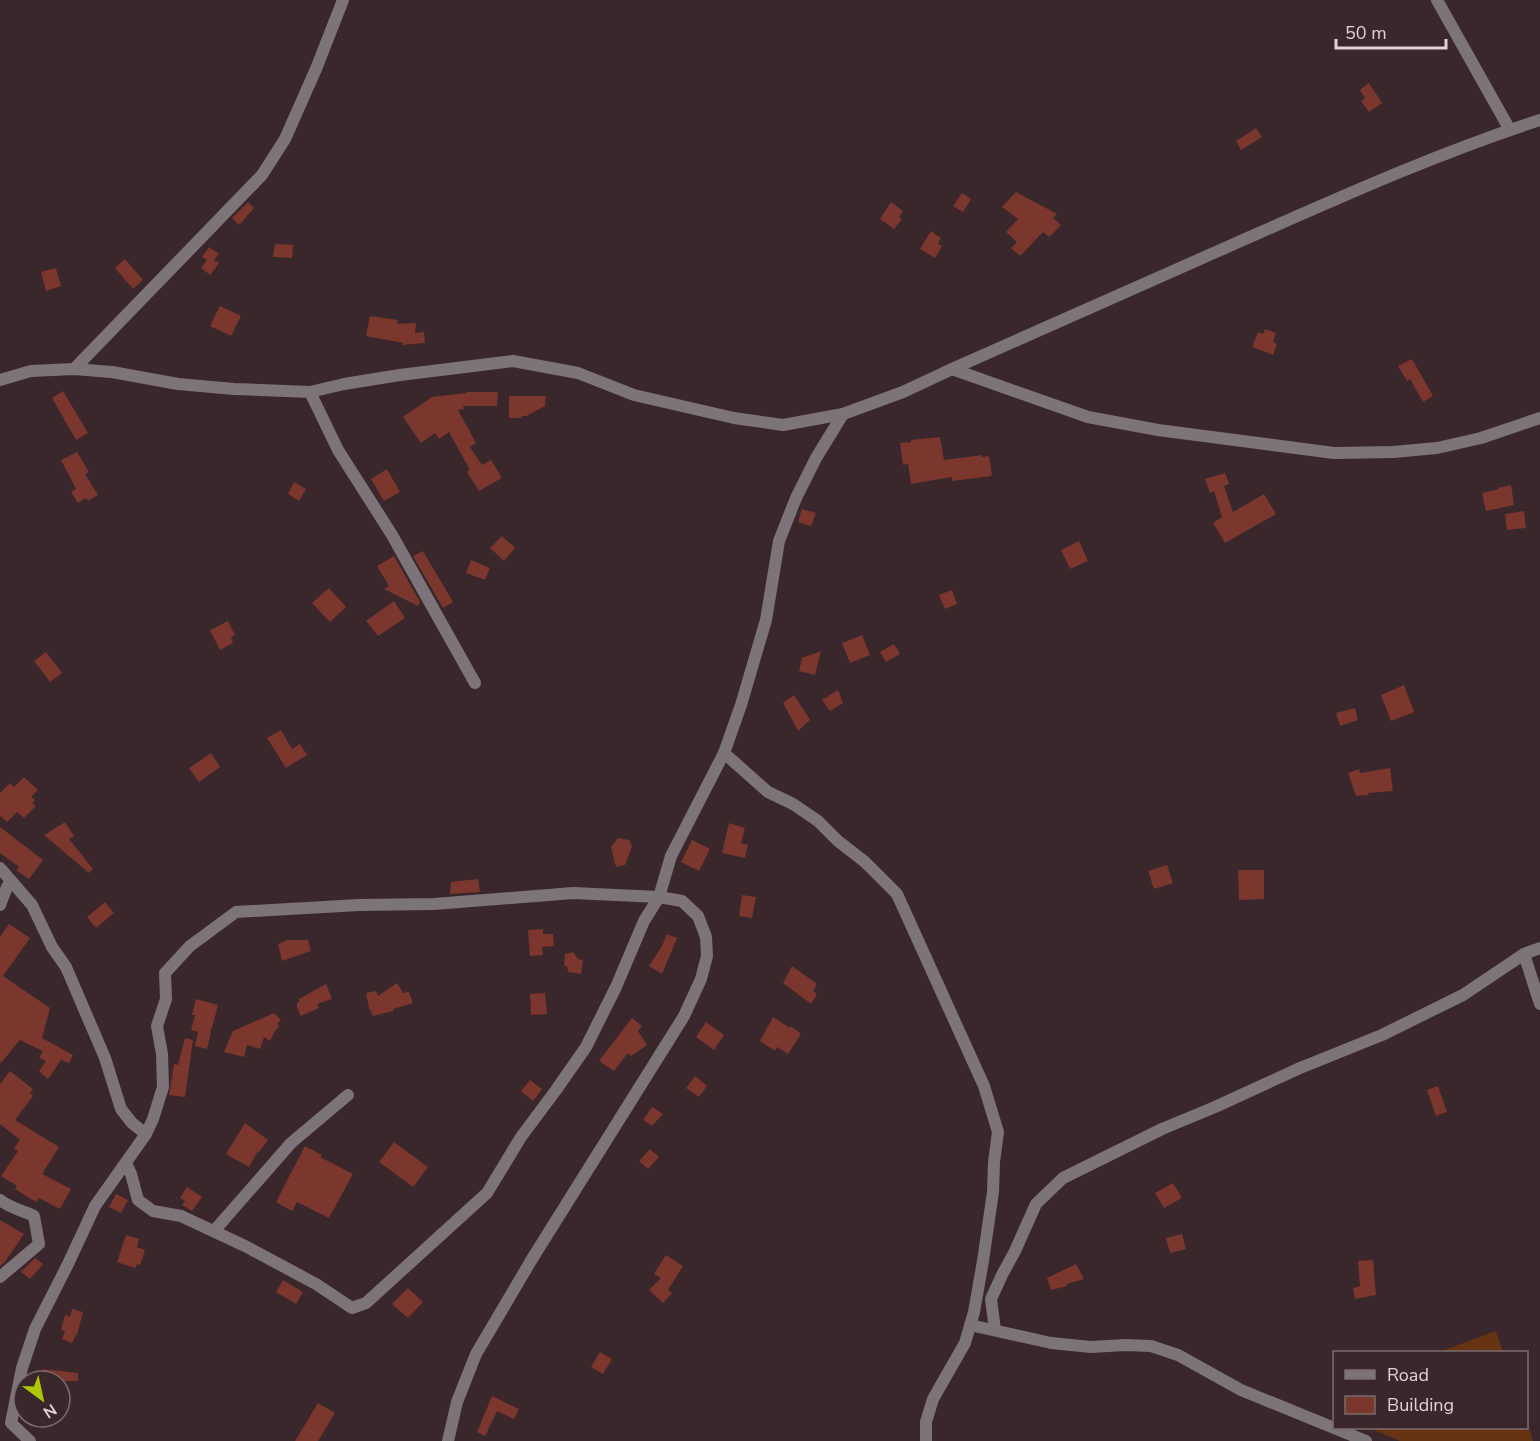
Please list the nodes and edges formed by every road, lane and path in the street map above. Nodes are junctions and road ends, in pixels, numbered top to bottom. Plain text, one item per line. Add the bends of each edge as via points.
1 (342, 0) edge
2 (1437, 0) edge
3 (1540, 120) edge
4 (1510, 130) junction
5 (74, 369) junction
6 (952, 369) junction
7 (0, 380) edge
8 (310, 392) junction
9 (843, 414) junction
10 (1540, 418) edge
11 (475, 682) dead end
12 (724, 753) junction
13 (0, 868) edge
14 (11, 881) junction
15 (659, 897) junction
16 (0, 905) edge
17 (1540, 948) edge
18 (1524, 954) junction
19 (1540, 1005) edge
20 (348, 1095) dead end
21 (146, 1134) junction
22 (126, 1163) junction
23 (0, 1200) edge
24 (214, 1231) junction
25 (0, 1277) edge
26 (970, 1325) junction
27 (995, 1330) junction
28 (1333, 1428) edge
29 (1337, 1429) edge
30 (30, 1441) edge
31 (448, 1441) edge
32 (926, 1441) edge
33 (1366, 1441) edge

1 - 5 street via 285,139 262,175
2 - 4 street
3 - 4 street
4 - 6 street via 1401,172
5 - 7 street via 31,371
5 - 8 street via 178,384
6 - 9 street
6 - 10 street via 1088,417 1334,453 1437,448
8 - 9 street via 400,375 513,361 578,374 634,395 734,418 783,425
8 - 11 street via 338,450 392,535
9 - 12 street via 816,458 779,540 765,620
12 - 15 street via 671,856
12 - 26 street via 768,792 818,820 897,894 984,1086 998,1132 983,1262
13 - 14 street
14 - 16 street
14 - 21 street via 32,904 66,967 105,1058 121,1109
15 - 21 street via 573,893 434,904 359,904 236,912 190,946 165,973 166,999 157,1026 163,1087
15 - 24 street via 586,1047 520,1137 487,1193 366,1303 352,1308 277,1262
15 - 31 street via 682,901 698,916 706,937 707,956 701,979 684,1016 476,1353 457,1402
17 - 18 street
18 - 19 street
18 - 27 street via 1463,995 1392,1030 1162,1129 1063,1178 1036,1204 991,1299
20 - 24 street via 291,1143
21 - 22 street
22 - 24 street via 138,1200 153,1211 181,1216
22 - 30 street via 95,1206 35,1329 11,1423
23 - 25 street via 34,1216 39,1244
26 - 27 street
26 - 32 street via 965,1343 933,1399 926,1422
27 - 28 street via 1051,1343 1151,1346 1178,1355 1241,1390
29 - 33 street

